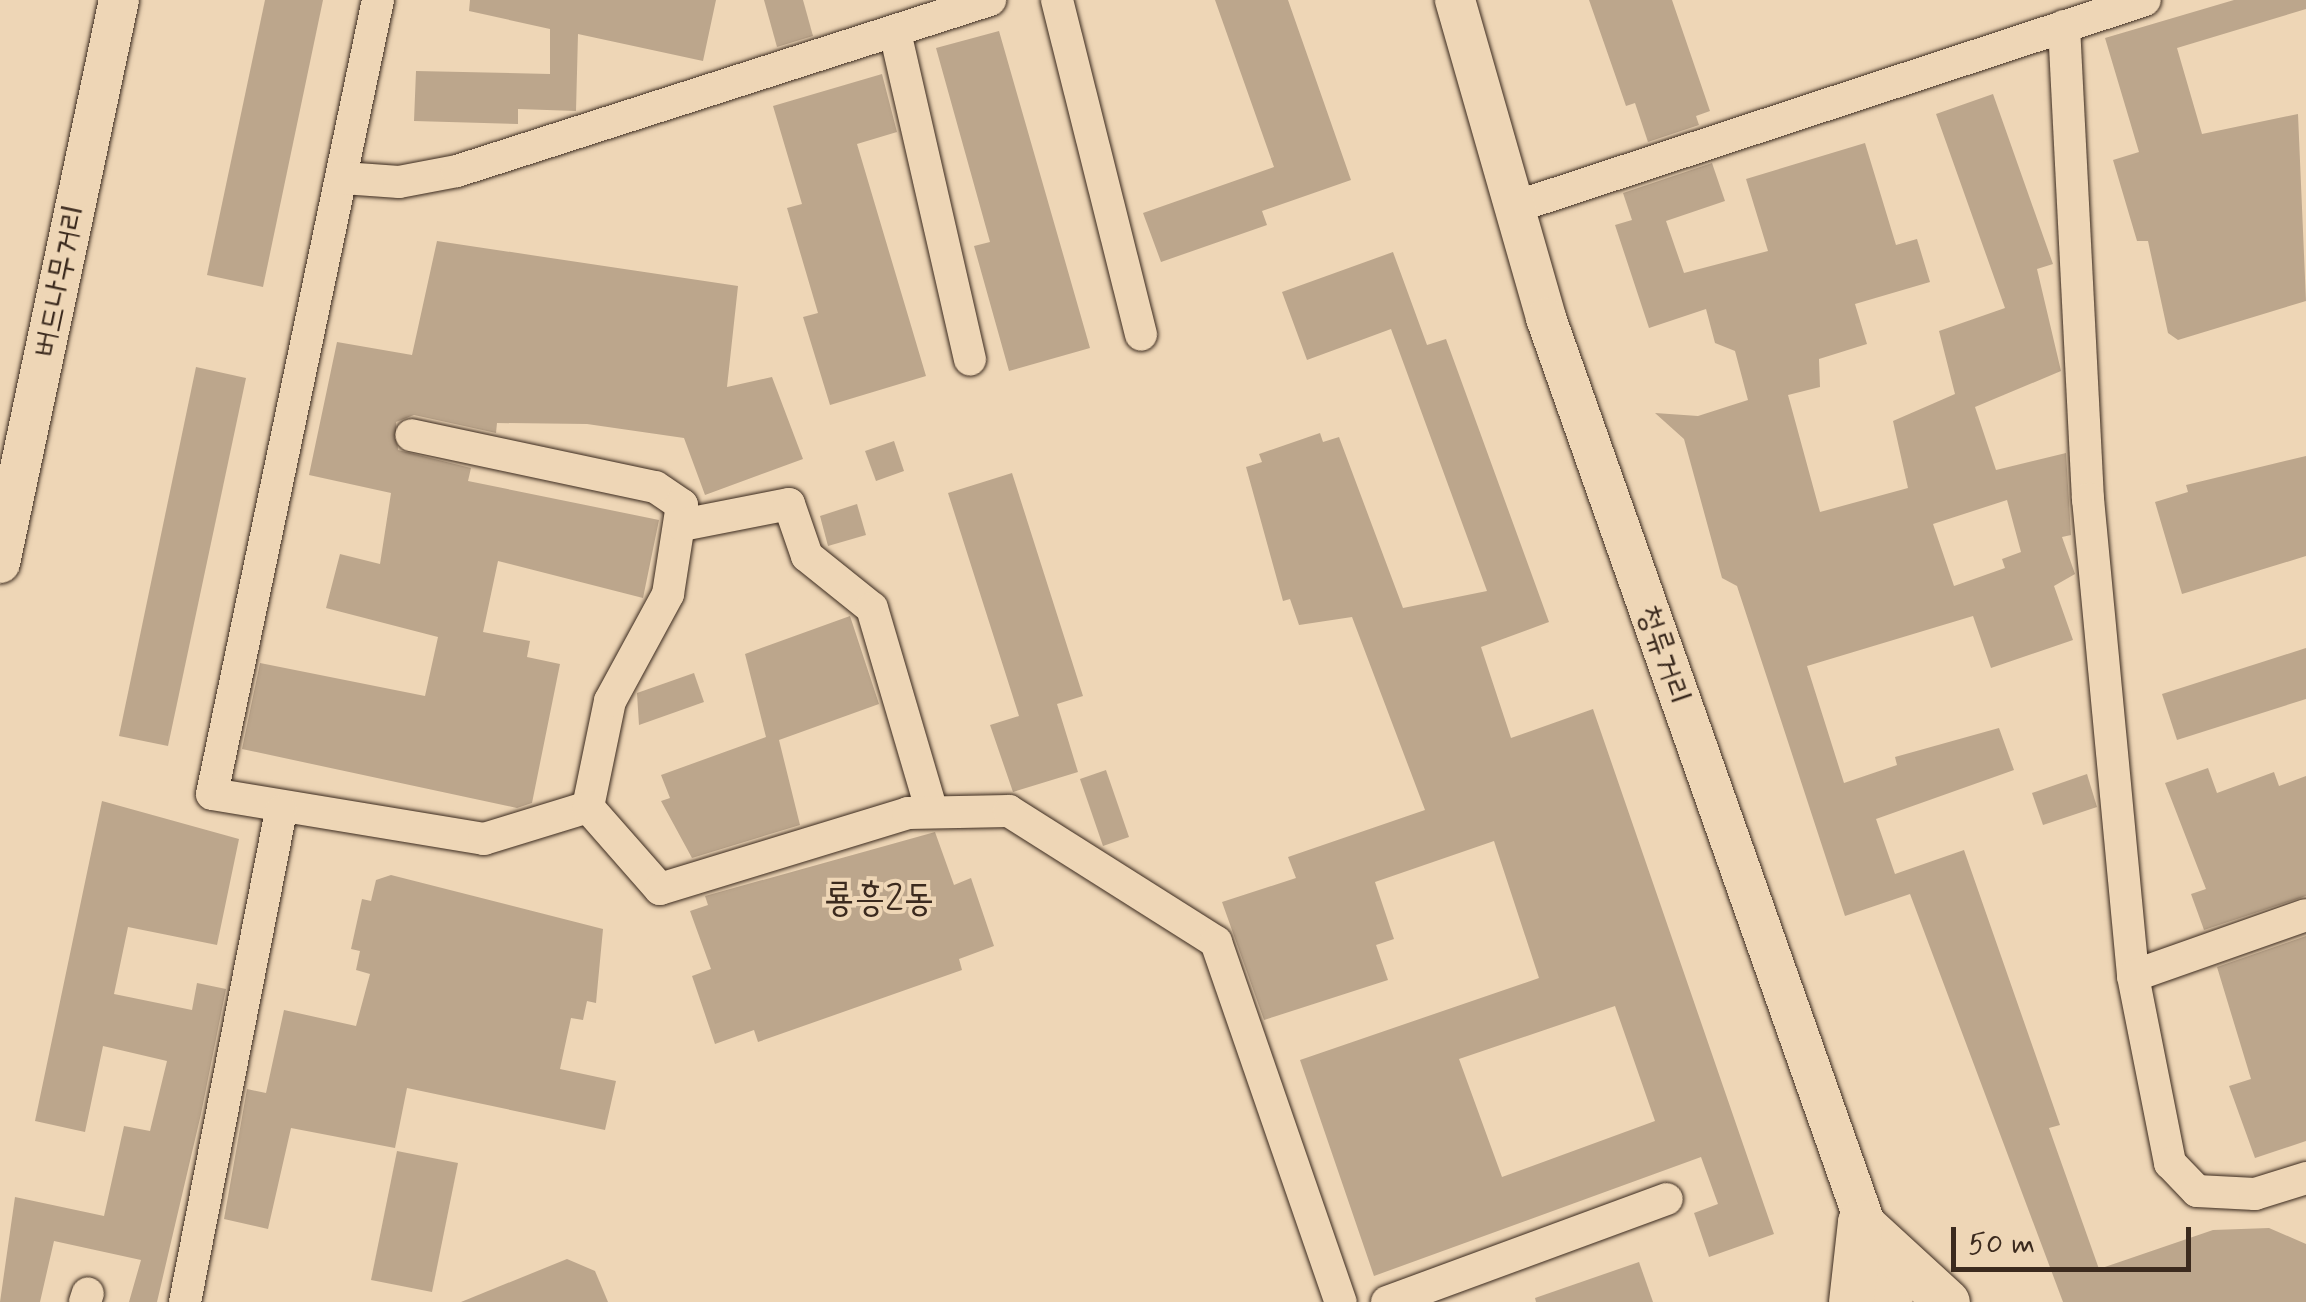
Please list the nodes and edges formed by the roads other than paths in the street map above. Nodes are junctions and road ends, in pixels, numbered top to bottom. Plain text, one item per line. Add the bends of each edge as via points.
1 (119, 0) edge
2 (378, 0) edge
3 (990, 0) edge
4 (1057, 0) edge
5 (1455, 0) edge
6 (2145, 0) edge
7 (2064, 26) junction
8 (895, 32) junction
9 (343, 178) junction
10 (1512, 208) junction
11 (1142, 335) dead end
12 (970, 360) dead end
13 (411, 435) dead end
14 (682, 525) junction
15 (0, 562) edge
16 (588, 807) junction
17 (931, 809) junction
18 (281, 811) junction
19 (2306, 915) edge
20 (2133, 976) junction
21 (2306, 1178) edge
22 (1667, 1199) dead end
23 (1860, 1222) junction
24 (185, 1302) edge
25 (1341, 1302) edge
26 (1388, 1302) edge
27 (1851, 1302) edge
28 (1892, 1302) edge
29 (1947, 1302) edge

1 - 15 main road, 버드나무거리
2 - 9 street
3 - 8 street
4 - 11 street
5 - 10 main road, 청류거리
6 - 7 street
7 - 10 street
7 - 20 street via 2088,499
8 - 9 street via 457,171 399,182
8 - 12 street
9 - 18 street via 212,794
10 - 23 main road, 청류거리
13 - 14 street via 655,486 682,504
14 - 16 street via 668,594 610,701
14 - 17 street via 788,504 807,556 842,575 872,608
16 - 17 street via 660,888
16 - 18 street via 484,838
17 - 25 street via 1009,812 1216,942
18 - 24 street
19 - 20 street
20 - 21 street via 2170,1164 2197,1191 2255,1194
22 - 26 street
23 - 27 highway
23 - 28 main road, 청류거리
23 - 29 highway

